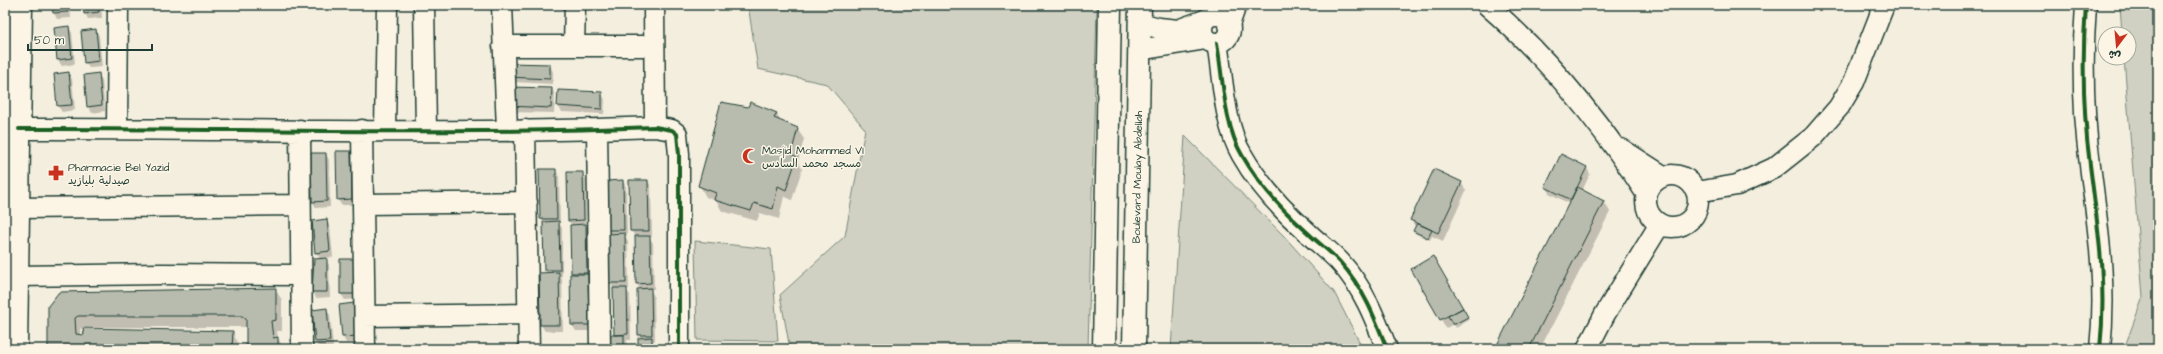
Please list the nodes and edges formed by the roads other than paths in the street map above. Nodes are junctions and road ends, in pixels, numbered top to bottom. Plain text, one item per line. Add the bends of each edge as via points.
1 (21, 5) edge
2 (118, 5) edge
3 (387, 5) edge
4 (424, 5) edge
5 (502, 5) edge
6 (575, 5) edge
7 (654, 5) edge
8 (1110, 5) edge
9 (1236, 5) edge
10 (1487, 5) edge
11 (1502, 5) edge
12 (1884, 5) edge
13 (2086, 5) edge
14 (1140, 14) edge
15 (1509, 24) junction
16 (1215, 25) edge
17 (503, 46) junction
18 (574, 46) junction
19 (654, 46) junction
20 (1139, 50) junction
21 (655, 127) junction
22 (117, 128) junction
23 (19, 129) junction
24 (597, 129) junction
25 (300, 130) junction
26 (362, 130) junction
27 (385, 130) junction
28 (426, 130) junction
29 (516, 130) junction
30 (1616, 146) junction
31 (1663, 176) junction
32 (1697, 192) junction
33 (1646, 193) junction
34 (527, 202) junction
35 (363, 204) junction
36 (299, 205) junction
37 (18, 208) junction
38 (1660, 224) junction
39 (300, 275) junction
40 (17, 276) junction
41 (529, 314) junction
42 (365, 316) junction
43 (16, 349) edge
44 (302, 349) edge
45 (365, 349) edge
46 (529, 349) edge
47 (600, 349) edge
48 (679, 349) edge
49 (1104, 349) edge
50 (1134, 349) edge
51 (1386, 349) edge
52 (1587, 349) edge
53 (2100, 349) edge

1 - 23 main road
2 - 22 street
3 - 27 street
4 - 28 street
5 - 17 street
6 - 18 street
7 - 19 street
8 - 49 main road
9 - 16 street
10 - 15 street
11 - 15 street
12 - 32 street via 1854,82 1839,107 1813,136 1774,168 1737,185
13 - 53 street via 2083,75 2090,165 2102,259
14 - 16 street via 1159,28 1178,30
14 - 20 main road, Boulevard Moulay Abdellah
15 - 30 street
16 - 20 street
16 - 51 street via 1228,118 1241,154 1262,187 1291,218 1339,261 1356,282 1373,312
17 - 18 street
17 - 29 street
18 - 19 street
19 - 21 street
20 - 50 main road, Boulevard Moulay Abdellah
21 - 24 street
21 - 48 street via 672,130 677,134 678,142
22 - 23 street
22 - 25 street
23 - 37 main road
24 - 29 street
24 - 47 street
25 - 26 street
25 - 36 street
26 - 27 street
26 - 35 street
27 - 28 street
28 - 29 street
29 - 34 street
30 - 31 street
30 - 33 street
31 - 32 street via 1676,175 1687,179
31 - 33 street via 1656,180
32 - 38 street via 1697,210 1689,221 1677,227
33 - 38 street via 1649,214
34 - 35 street
34 - 41 street
35 - 42 street
36 - 37 street
36 - 39 street
37 - 40 main road
38 - 52 street via 1605,314
39 - 40 street
39 - 44 street
40 - 43 main road
41 - 42 street
41 - 46 street
42 - 45 street

